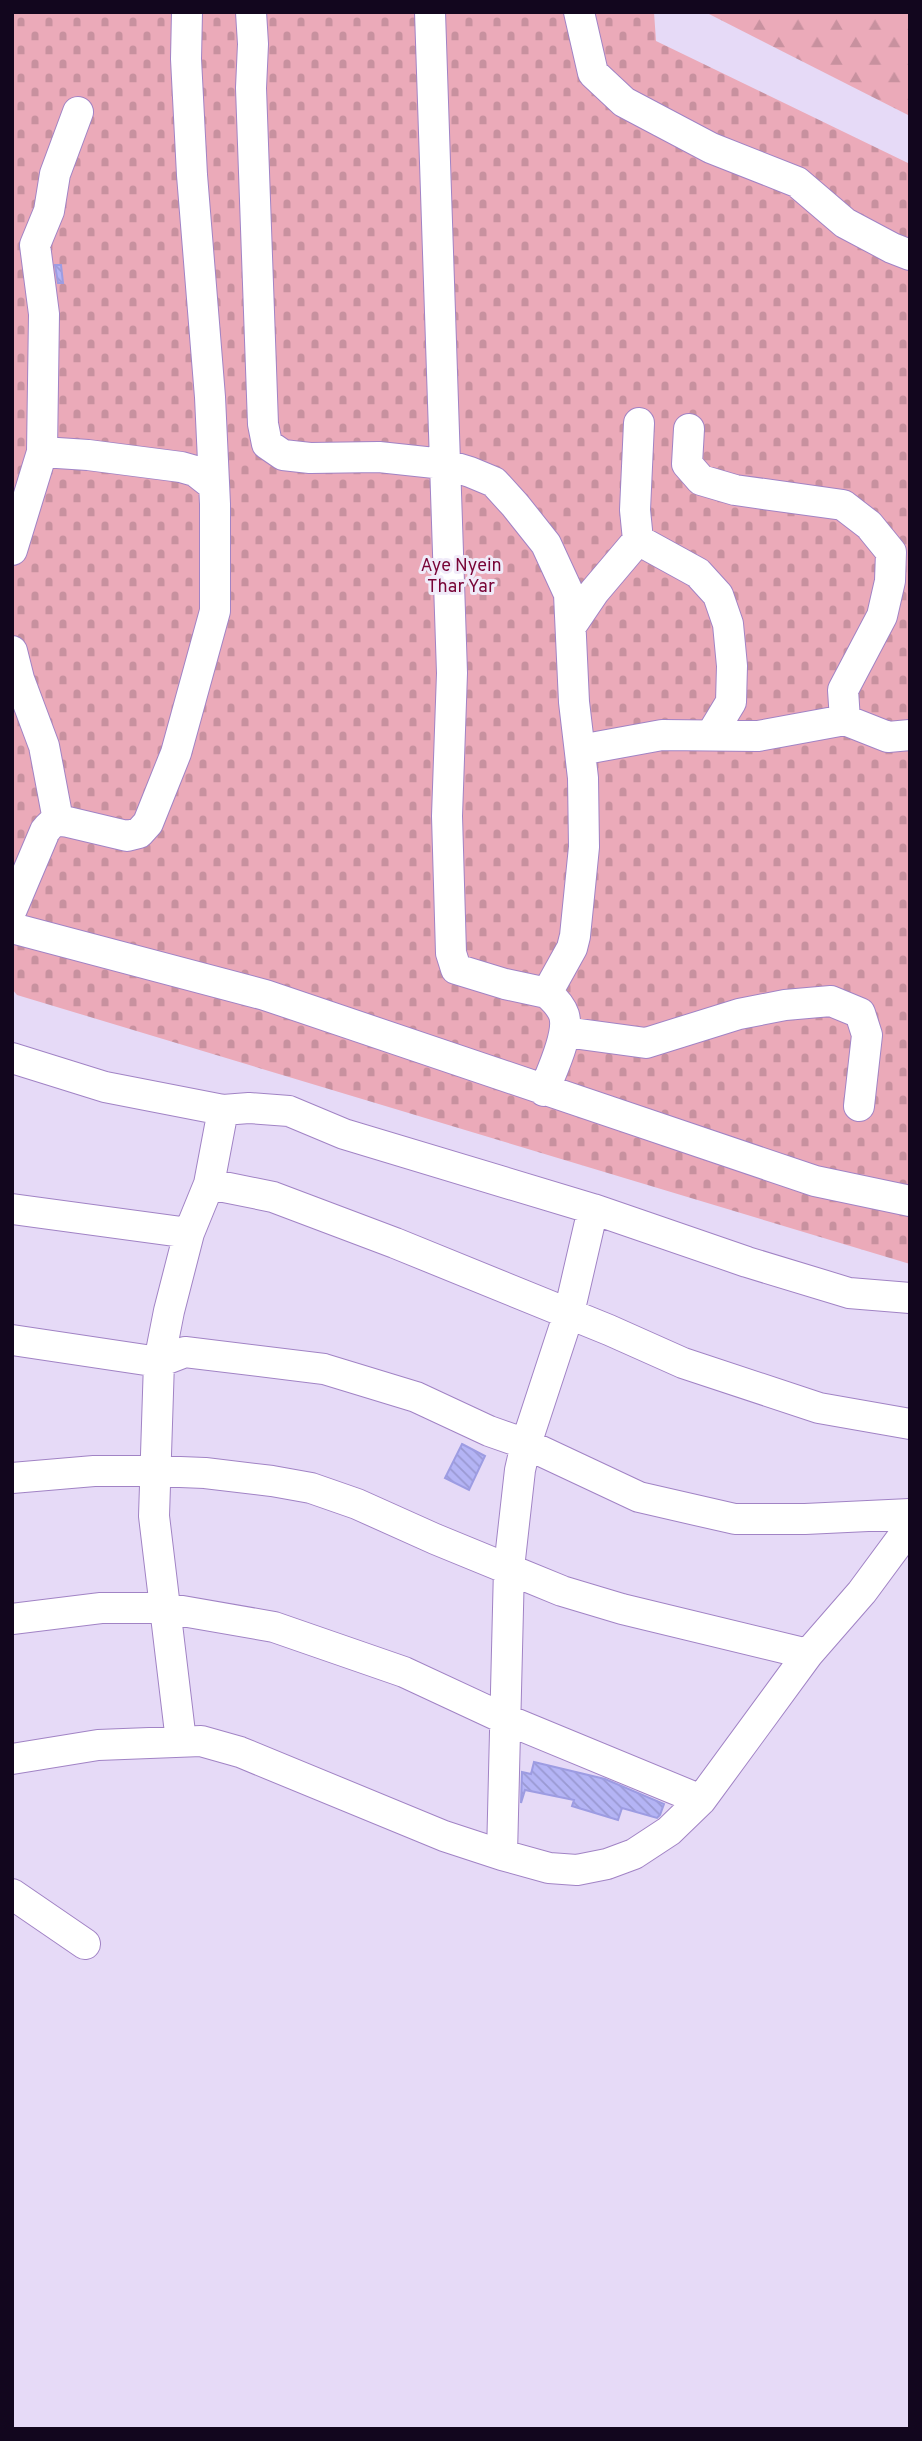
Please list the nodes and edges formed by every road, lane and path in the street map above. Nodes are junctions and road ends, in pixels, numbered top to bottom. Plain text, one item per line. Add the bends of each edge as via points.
1 (187, 12) edge
2 (251, 12) edge
3 (430, 12) edge
4 (579, 12) edge
5 (78, 112) dead end
6 (910, 255) edge
7 (639, 423) dead end
8 (689, 429) dead end
9 (42, 452) junction
10 (444, 464) junction
11 (214, 486) junction
12 (638, 540) junction
13 (12, 550) edge
14 (571, 626) junction
15 (12, 651) edge
16 (845, 720) junction
17 (902, 734) edge
18 (711, 735) junction
19 (580, 750) junction
20 (58, 820) junction
21 (12, 909) edge
22 (12, 928) edge
23 (547, 993) junction
24 (565, 1032) junction
25 (12, 1058) edge
26 (544, 1091) junction
27 (859, 1105) dead end
28 (223, 1110) junction
29 (209, 1184) junction
30 (910, 1202) edge
31 (12, 1209) edge
32 (593, 1209) junction
33 (189, 1233) junction
34 (910, 1298) edge
35 (569, 1313) junction
36 (12, 1340) edge
37 (159, 1362) junction
38 (910, 1424) edge
39 (526, 1444) junction
40 (155, 1471) junction
41 (12, 1478) edge
42 (910, 1514) edge
43 (910, 1527) edge
44 (509, 1568) junction
45 (165, 1608) junction
46 (12, 1619) edge
47 (808, 1654) junction
48 (505, 1719) junction
49 (181, 1741) junction
50 (12, 1759) edge
51 (701, 1800) junction
52 (502, 1855) junction
53 (12, 1894) edge
54 (85, 1944) dead end

1 - 11 street via 192,175
2 - 10 street via 267,444 283,455
3 - 10 street
4 - 6 street via 593,73 624,102 710,148 797,182 845,223
5 - 9 street via 35,245 44,314
7 - 12 street
8 - 16 street via 687,464 701,480 735,490 843,505 869,525 891,552 882,616 843,690
9 - 11 street via 180,467 195,471
9 - 13 street
10 - 14 street via 494,482 516,505 545,544 569,594
10 - 23 street via 452,673 447,816 451,953 456,969
11 - 20 street via 215,611 176,753 148,823 139,834 127,836
12 - 14 street
12 - 18 street via 698,573 718,596 733,666 731,702
14 - 19 street
15 - 20 street via 44,746
16 - 17 street
16 - 18 street via 758,736
18 - 19 street via 662,735
19 - 23 street via 584,847 575,936
20 - 21 street via 45,831
22 - 26 street via 265,995
23 - 24 street via 565,1016
24 - 26 street
24 - 27 street via 646,1043 739,1014 831,1001 860,1013 867,1035
25 - 28 street via 105,1087
26 - 30 street via 815,1181
28 - 29 street
28 - 32 street via 289,1111 344,1135
29 - 33 street
29 - 35 street via 273,1197
31 - 33 street
32 - 34 street via 849,1293
32 - 35 street
33 - 37 street
35 - 38 street via 683,1363 819,1408
35 - 39 street
36 - 37 street
37 - 39 street via 186,1352 324,1369 416,1397
37 - 40 street
39 - 42 street via 639,1497 735,1519
39 - 44 street
40 - 41 street via 82,1471
40 - 44 street via 310,1488
40 - 45 street via 154,1516
43 - 47 street
44 - 47 street via 562,1591 622,1609
44 - 48 street
45 - 46 street via 101,1608
45 - 48 street via 274,1627 404,1672
45 - 49 street
47 - 51 street
48 - 51 street
48 - 52 street
49 - 50 street via 98,1745
49 - 52 street via 201,1741 240,1752 444,1836
51 - 52 street via 669,1832 607,1864 577,1870 548,1868
53 - 54 street

